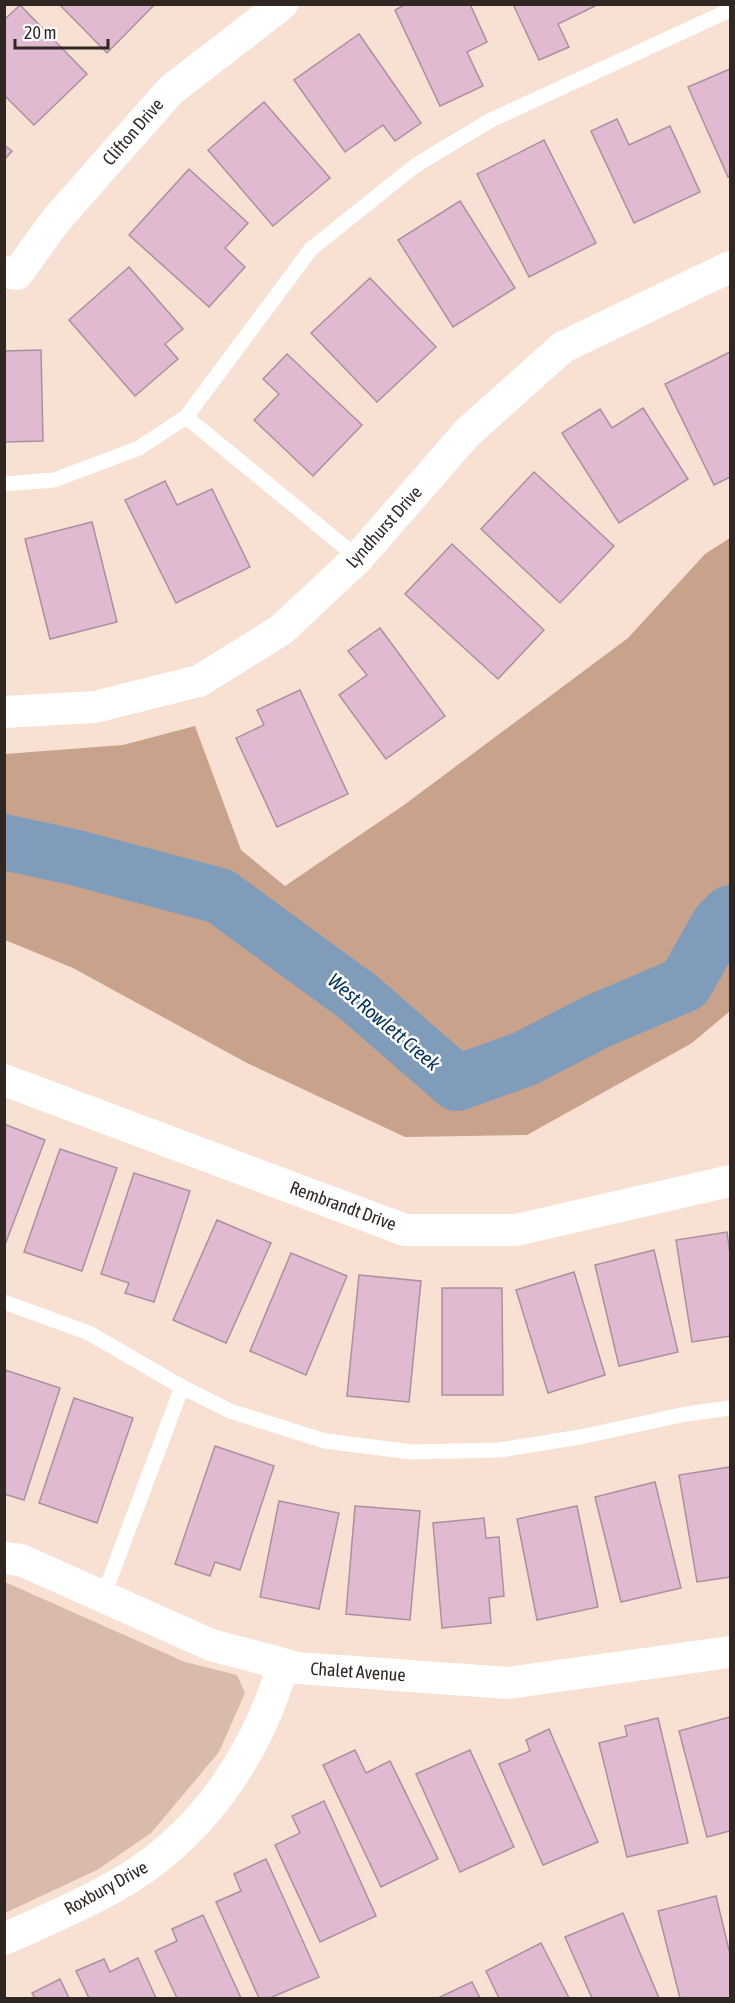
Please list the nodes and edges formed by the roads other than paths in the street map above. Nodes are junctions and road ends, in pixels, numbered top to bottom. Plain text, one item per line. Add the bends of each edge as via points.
1 (282, 4) edge
2 (730, 10) edge
3 (730, 267) edge
4 (4, 272) edge
5 (186, 417) junction
6 (4, 484) edge
7 (358, 558) junction
8 (4, 712) edge
9 (4, 1080) edge
10 (730, 1181) edge
11 (4, 1302) edge
12 (182, 1387) junction
13 (730, 1408) edge
14 (4, 1558) edge
15 (103, 1597) junction
16 (730, 1652) edge
17 (283, 1665) junction
18 (4, 1939) edge

1 - 4 street, Clifton Drive via 171,90 56,220 17,274
2 - 5 lane via 491,120 416,165 310,249
3 - 7 street, Lyndhurst Drive via 563,348 467,433
5 - 6 lane via 139,448 54,480
5 - 7 lane
7 - 8 street, Lyndhurst Drive via 281,630 199,681 95,707
9 - 10 street, Rembrandt Drive via 405,1230 516,1230
11 - 12 lane via 89,1333
12 - 13 lane via 230,1411 325,1441 412,1452 500,1450
12 - 15 lane
14 - 15 street, Chalet Avenue via 21,1560
15 - 17 street, Chalet Avenue via 211,1645
16 - 17 street, Chalet Avenue via 508,1683
17 - 18 street, Roxbury Drive via 270,1705 246,1756 218,1797 185,1834 114,1887

